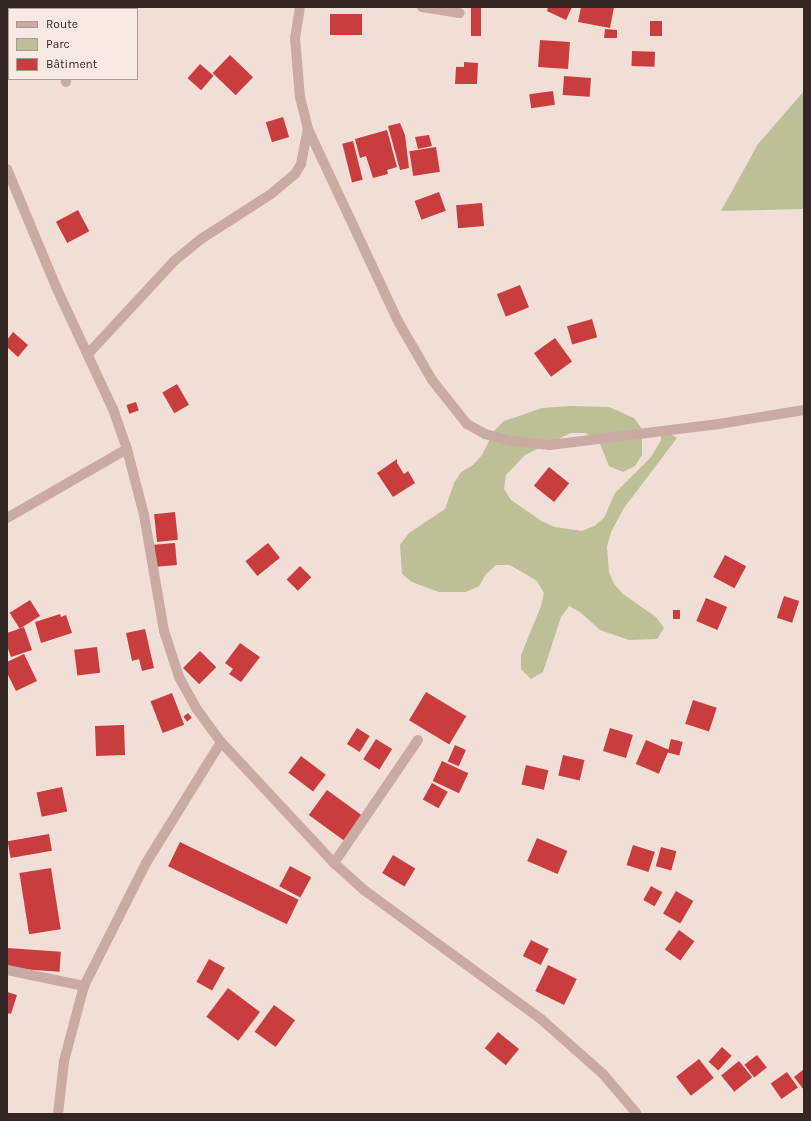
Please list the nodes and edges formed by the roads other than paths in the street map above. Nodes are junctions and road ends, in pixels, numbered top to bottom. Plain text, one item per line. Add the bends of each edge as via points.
1 (300, 7) edge
2 (422, 7) edge
3 (460, 13) dead end
4 (308, 130) junction
5 (7, 169) edge
6 (88, 354) junction
7 (804, 410) edge
8 (127, 449) junction
9 (7, 518) edge
10 (418, 740) dead end
11 (221, 742) junction
12 (334, 863) junction
13 (7, 970) edge
14 (84, 986) junction
15 (58, 1114) edge
16 (637, 1114) edge

1 - 4 street via 295,38 300,97
2 - 3 street
4 - 6 street via 301,164 295,174 271,194 201,239 174,261
4 - 7 street via 399,323 432,380 467,424 485,434 512,441 550,445 719,424
5 - 6 street
6 - 8 street via 113,409
8 - 9 street
8 - 11 street via 144,515 157,604 170,653 196,708
10 - 12 street
11 - 12 street
11 - 14 street via 146,863
12 - 16 street via 394,914 542,1020 603,1074
13 - 14 street
14 - 15 street via 64,1061

